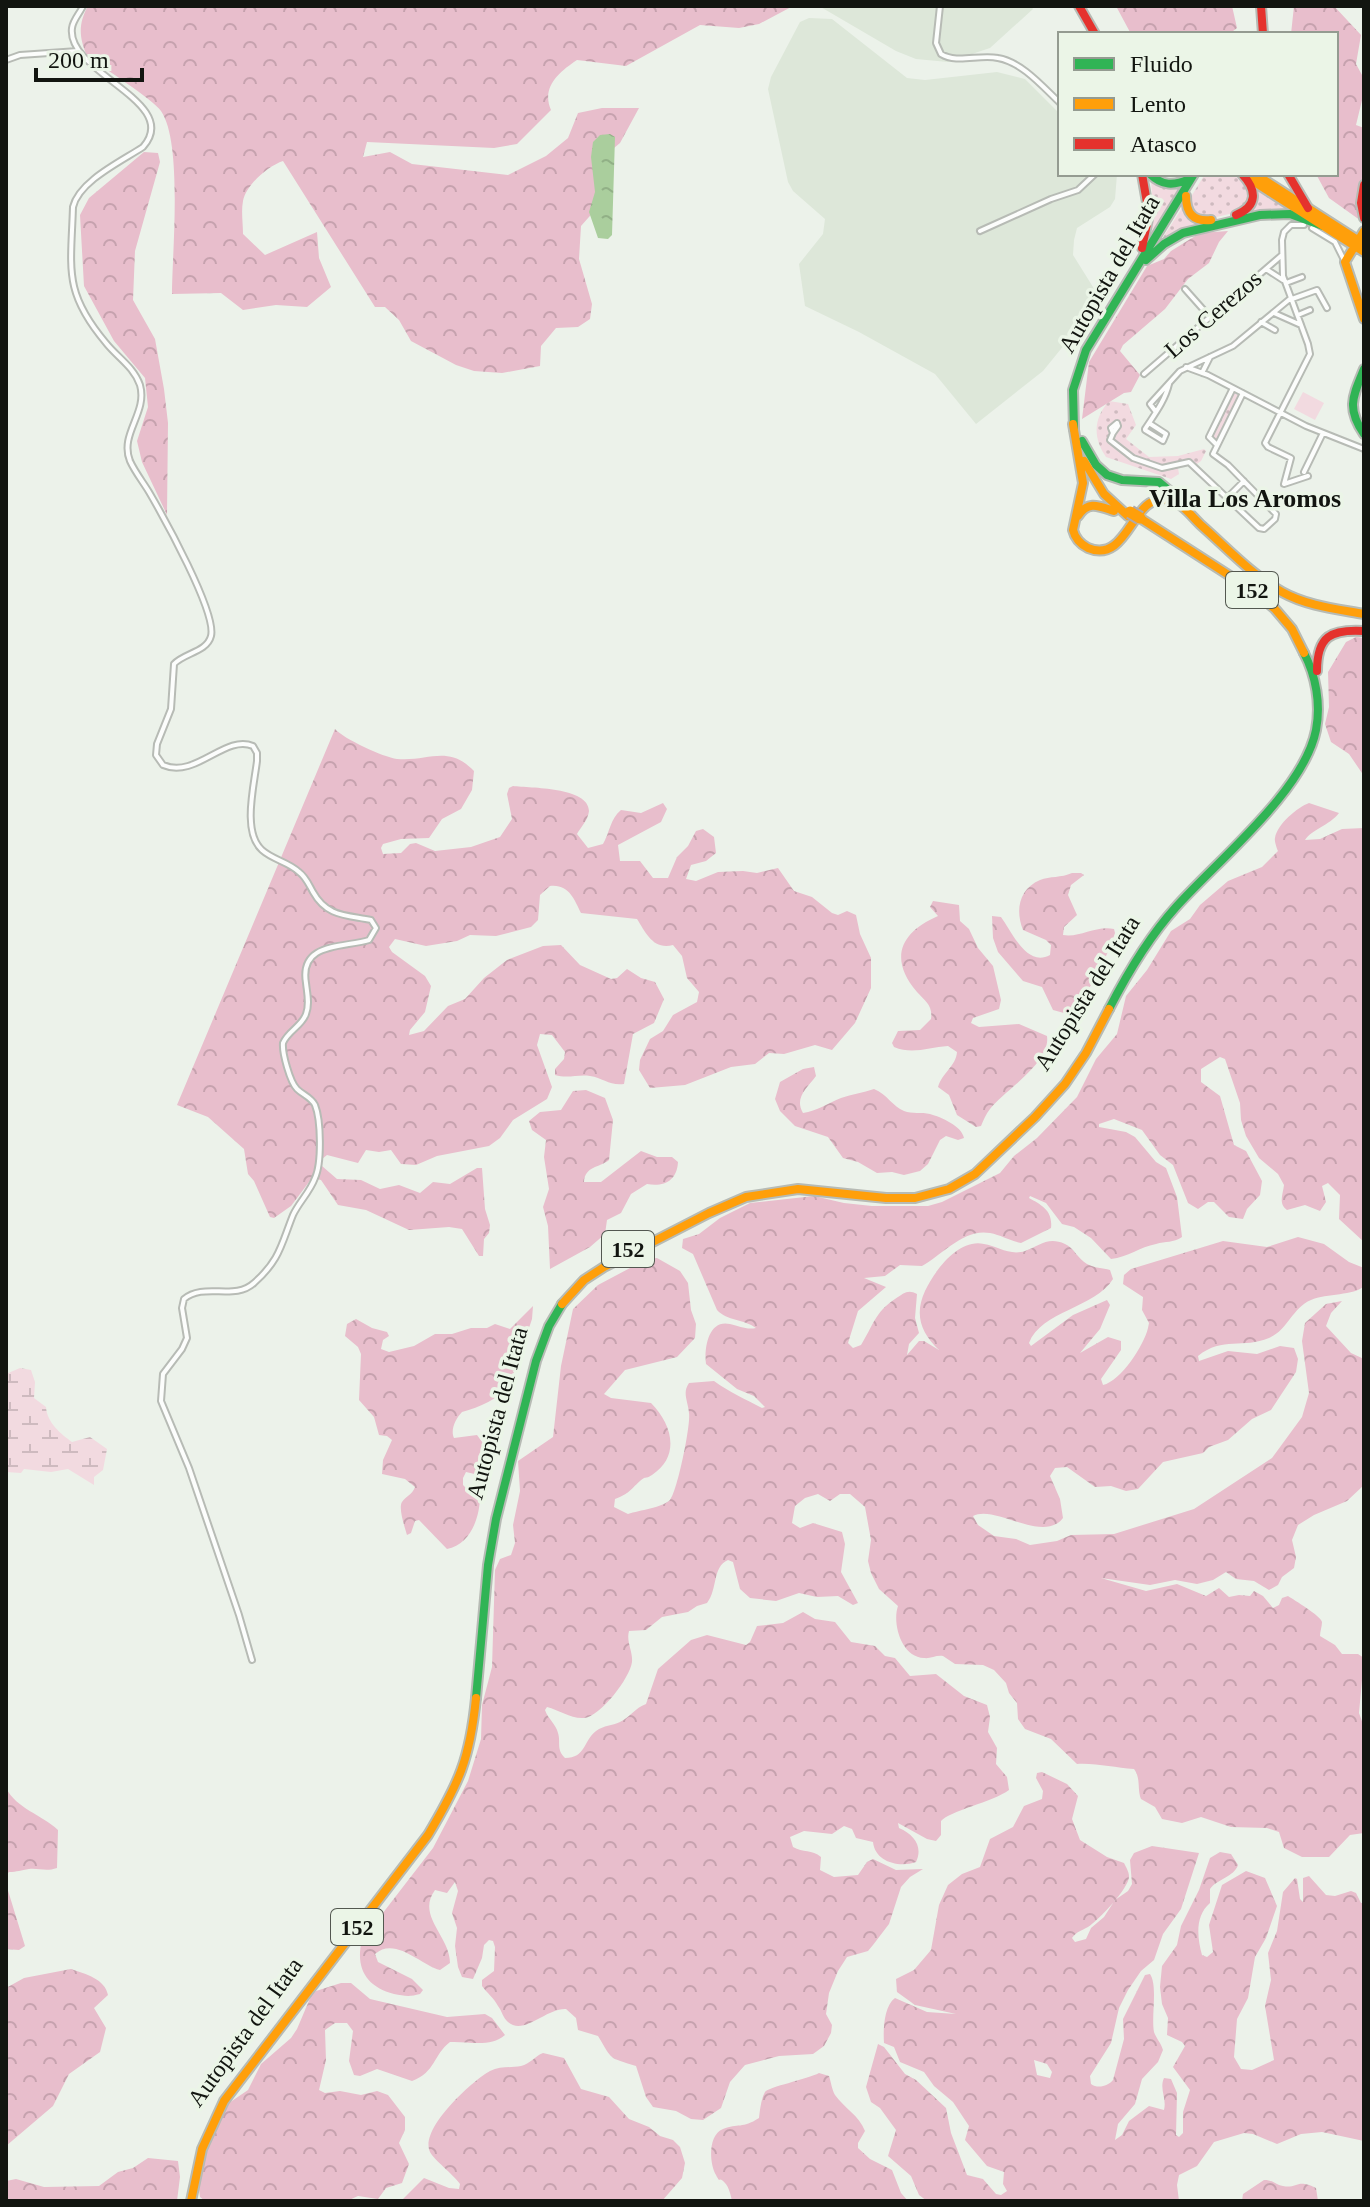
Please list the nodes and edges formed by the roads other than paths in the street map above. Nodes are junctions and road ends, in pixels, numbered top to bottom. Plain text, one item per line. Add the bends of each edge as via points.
1 (83, 6) edge
2 (940, 6) edge
3 (1079, 6) edge
4 (1087, 6) edge
5 (1264, 7) edge
6 (1094, 32) edge
7 (1102, 32) edge
8 (1260, 32) edge
9 (1270, 32) edge
10 (78, 51) junction
11 (6, 60) edge
12 (1058, 101) edge
13 (1093, 176) edge
14 (1142, 176) edge
15 (1152, 176) edge
16 (1193, 176) edge
17 (1194, 176) edge
18 (1195, 176) edge
19 (1248, 176) edge
20 (1250, 176) edge
21 (1251, 176) edge
22 (1289, 176) edge
23 (1364, 185) edge
24 (1186, 196) junction
25 (1308, 208) junction
26 (1364, 218) edge
27 (1323, 226) junction
28 (980, 231) dead end
29 (1361, 242) edge
30 (1282, 255) junction
31 (1146, 260) junction
32 (1345, 262) junction
33 (1266, 269) junction
34 (1129, 277) junction
35 (1302, 277) dead end
36 (1352, 279) junction
37 (1285, 282) junction
38 (1364, 286) edge
39 (1307, 287) dead end
40 (1185, 289) dead end
41 (1309, 293) junction
42 (1292, 299) junction
43 (1327, 308) dead end
44 (1310, 310) dead end
45 (1274, 313) junction
46 (1298, 315) junction
47 (1209, 316) junction
48 (1364, 319) edge
49 (1261, 322) junction
50 (1301, 325) junction
51 (1275, 330) dead end
52 (1210, 357) junction
53 (1186, 367) junction
54 (1364, 369) edge
55 (1202, 373) junction
56 (1144, 374) dead end
57 (1169, 381) junction
58 (1233, 388) junction
59 (1243, 393) junction
60 (1156, 412) junction
61 (1281, 414) junction
62 (1219, 417) junction
63 (1228, 421) junction
64 (1149, 423) junction
65 (1073, 424) junction
66 (1113, 433) dead end
67 (1323, 433) junction
68 (1364, 434) edge
69 (1082, 441) junction
70 (1216, 444) junction
71 (1364, 449) edge
72 (1244, 481) junction
73 (1227, 498) junction
74 (1190, 509) junction
75 (1132, 517) junction
76 (1364, 612) edge
77 (1364, 631) edge
78 (1318, 700) junction
79 (252, 1660) dead end
80 (189, 2201) edge

1 - 10 street via 72,29
2 - 12 street via 936,43 941,54 950,59 1004,59
3 - 6 main road
4 - 7 main road
5 - 8 main road
5 - 9 main road
10 - 11 street
10 - 79 street via 142,107 150,134 145,145 76,196 72,287 87,317 139,383 141,405 128,438 128,455 199,589 212,628 206,645 174,664 171,709 156,755 163,765 179,769 238,744 253,746 257,761 249,815 257,845 301,873 328,910 371,920 375,926 369,940 328,947 313,956 305,972 306,1014 283,1043 293,1083 316,1109 319,1161 313,1183 294,1213 280,1252 253,1284 184,1299 187,1338 161,1381 162,1404 189,1468
13 - 28 street via 1078,190
14 - 34 main road via 1148,227
15 - 16 main road via 1171,185
17 - 34 main road, Autopista del Itata / 152
18 - 24 main road, Autopista del Itata / 152
19 - 24 main road via 1255,198 1242,213 1197,220 1188,212
20 - 27 main road
21 - 25 main road
22 - 25 main road
23 - 26 main road
24 - 31 main road, Autopista del Itata / 152
25 - 29 main road
27 - 29 main road
27 - 31 main road via 1290,214 1256,216 1183,233
29 - 32 main road
30 - 32 street via 1285,230 1301,224 1335,242
30 - 33 street, Los Cerezos
30 - 37 street
31 - 69 main road, Autopista del Itata / 152 via 1084,366 1078,402
32 - 36 main road
33 - 37 street
33 - 47 street, Los Cerezos
34 - 65 main road, Autopista del Itata / 152 via 1081,360
35 - 37 street
36 - 38 main road
36 - 48 main road
37 - 42 street
39 - 41 street
40 - 47 street
41 - 42 street
41 - 43 street via 1320,292
42 - 45 street
42 - 46 street
44 - 46 street
45 - 49 street
45 - 50 street
46 - 50 street
47 - 56 street, Los Cerezos
49 - 51 street
49 - 52 street
50 - 61 street via 1310,354
52 - 53 street
52 - 55 street
53 - 55 street
53 - 57 street
54 - 68 main road via 1351,405
55 - 58 street
57 - 60 street
57 - 60 street via 1150,404
58 - 59 street
58 - 62 street
59 - 61 street
59 - 63 street
60 - 64 street
61 - 67 street
61 - 67 street via 1265,443 1291,458 1284,484 1306,474
62 - 63 street
62 - 70 street via 1209,437
63 - 70 street
64 - 64 street via 1145,433 1163,441 1166,434
65 - 75 main road, Autopista del Itata / 152 via 1092,477 1106,497
65 - 76 main road via 1082,489 1072,526 1082,545 1098,551 1113,548 1148,504 1168,499 1280,592 1308,604
66 - 73 street via 1110,441 1130,457 1163,468 1188,462
67 - 71 street
69 - 74 main road via 1107,475 1159,482
69 - 75 main road, Autopista del Itata / 152 via 1100,480
70 - 72 street via 1213,456
72 - 73 street
72 - 73 street via 1276,516 1263,530
74 - 75 main road via 1169,495 1153,496 1116,541 1102,548 1086,543 1076,527 1081,510 1094,504
74 - 76 main road via 1283,589
75 - 78 main road, Autopista del Itata / 152 via 1279,612 1307,657
75 - 80 main road, Autopista del Itata / 152 via 1254,597 1287,629 1307,670 1314,700 1312,729 1300,761 1150,930 1059,1083 972,1170 943,1186 914,1193 789,1185 741,1194 603,1262 559,1298 533,1352 491,1518 467,1736 451,1786 425,1831 215,2105 193,2157
77 - 78 main road via 1335,632 1322,642 1316,658
78 - 80 main road, Autopista del Itata / 152 via 1315,735 1294,779 1161,925 1128,971 1076,1069 979,1171 949,1189 918,1197 798,1189 746,1197 604,1267 563,1301 534,1370 494,1527 472,1733 456,1788 428,1835 224,2101 203,2144

